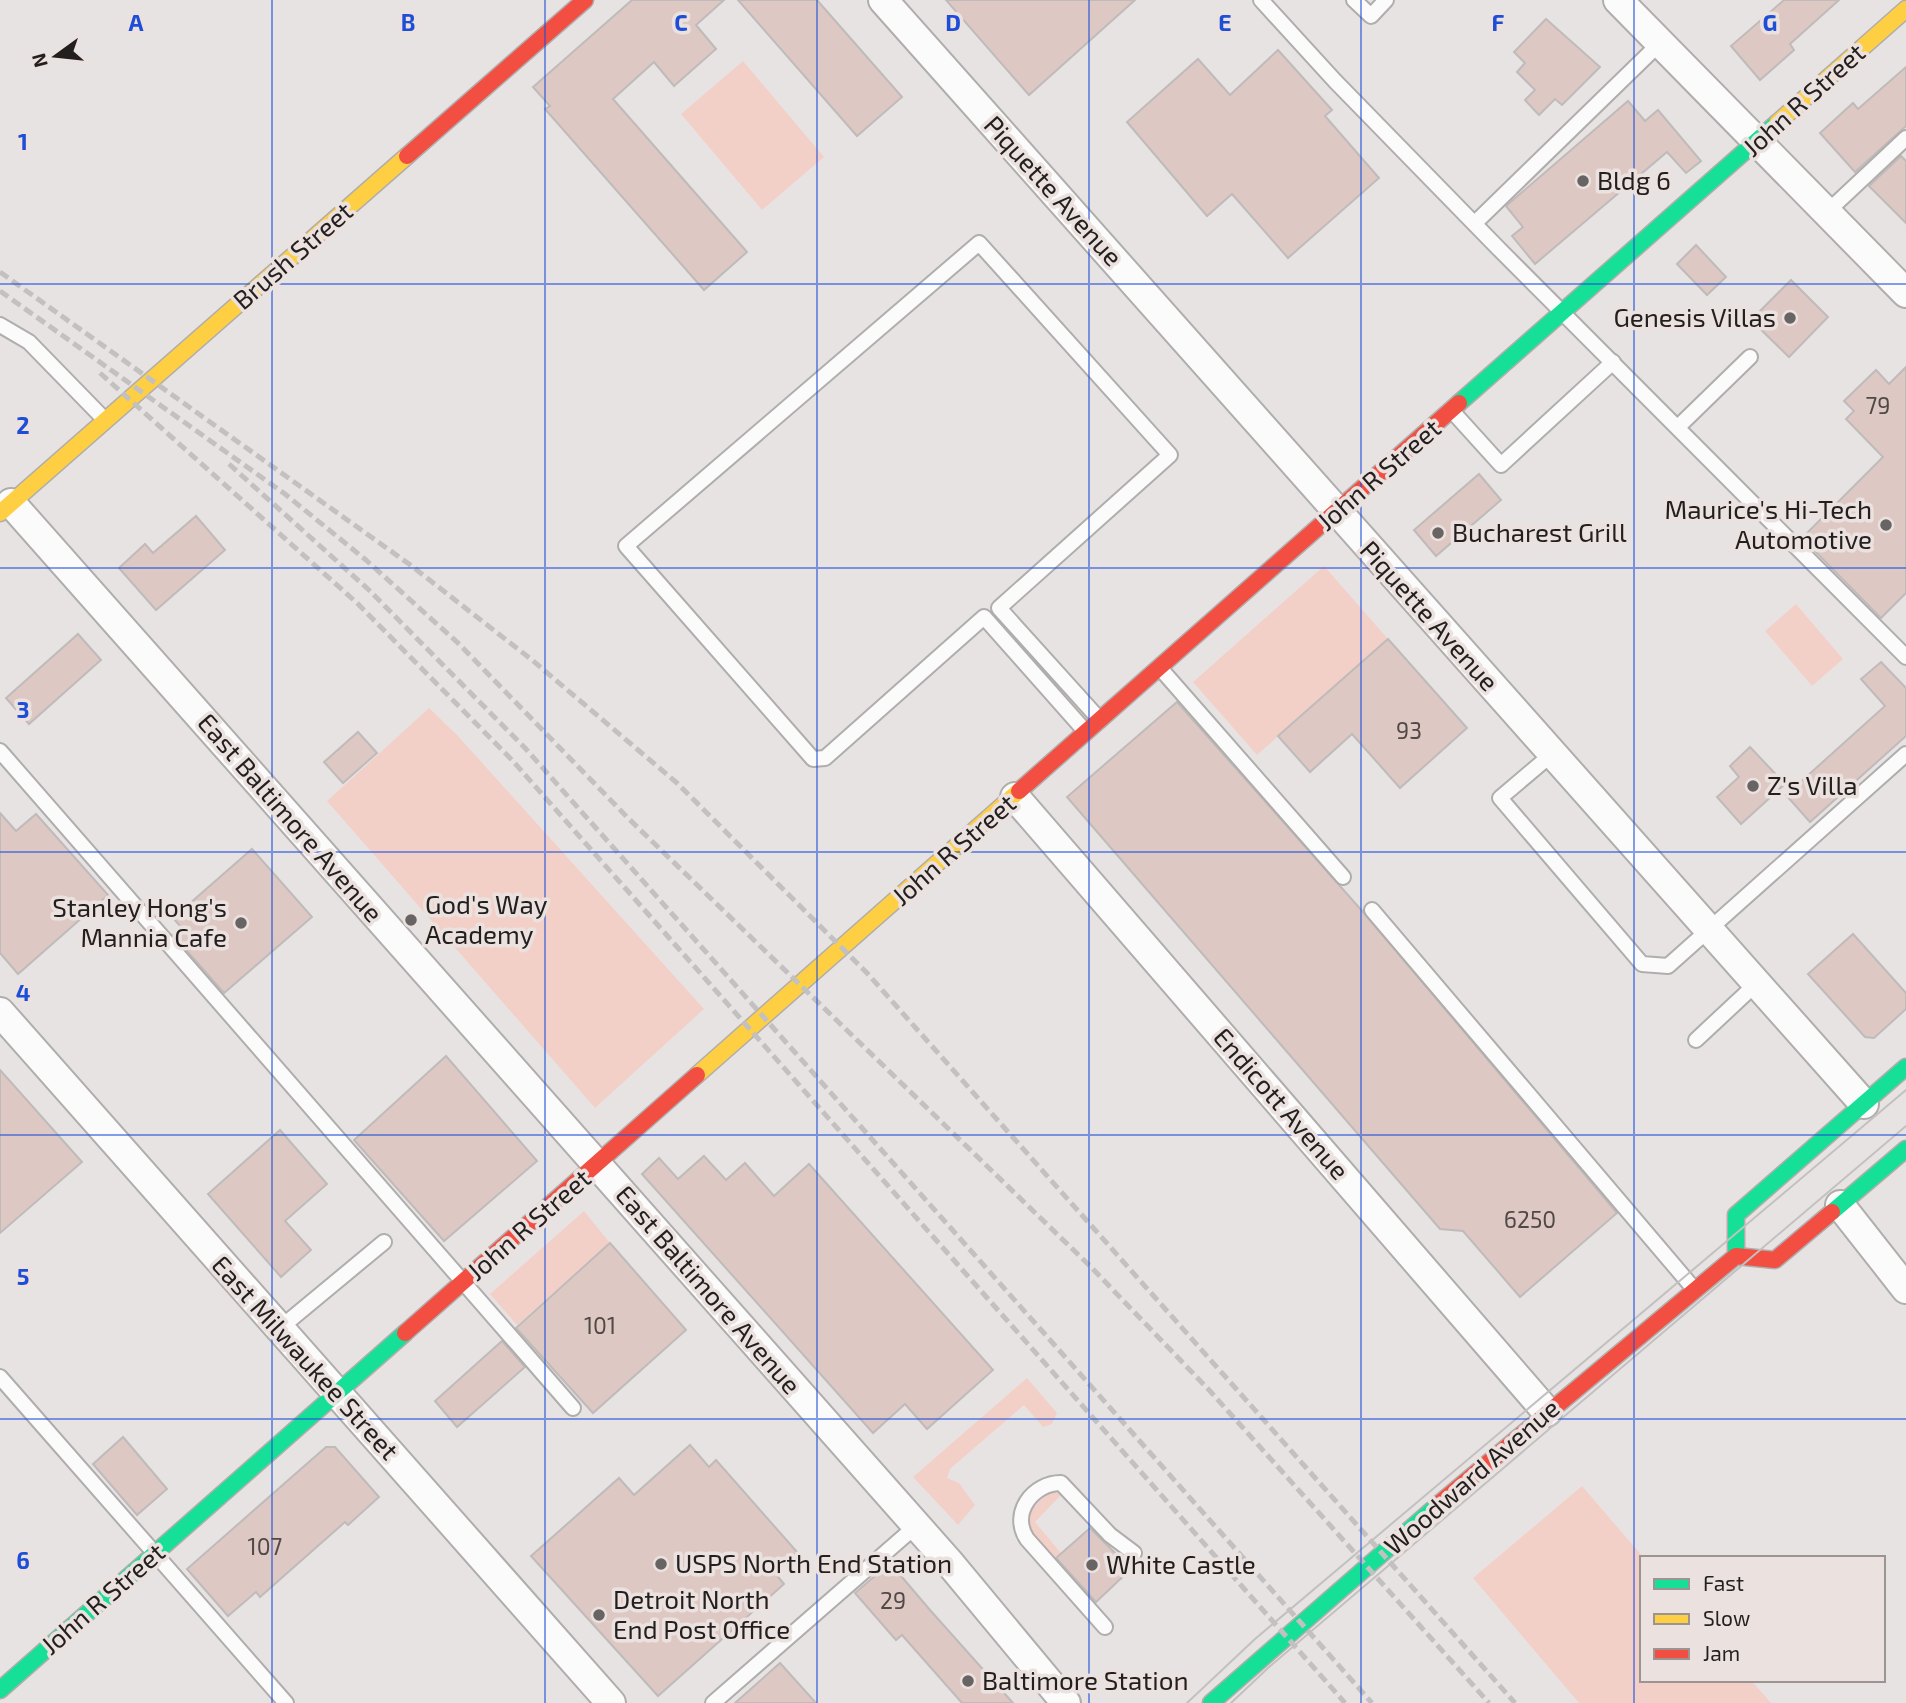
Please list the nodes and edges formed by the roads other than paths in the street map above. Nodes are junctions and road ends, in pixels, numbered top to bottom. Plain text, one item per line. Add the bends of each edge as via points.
1 (585, 0) edge
2 (883, 0) edge
3 (1261, 0) edge
4 (1354, 0) edge
5 (1386, 0) edge
6 (1618, 0) edge
7 (1906, 9) edge
8 (1660, 43) junction
9 (1756, 143) junction
10 (1904, 143) edge
11 (1826, 213) junction
12 (1475, 223) junction
13 (1906, 293) edge
14 (1564, 312) junction
15 (0, 325) edge
16 (1749, 357) dead end
17 (1613, 362) junction
18 (1452, 411) junction
19 (106, 421) junction
20 (1678, 427) junction
21 (6, 508) edge
22 (1337, 512) junction
23 (1906, 657) edge
24 (1160, 668) junction
25 (1101, 721) junction
26 (1087, 733) junction
27 (0, 751) edge
28 (1552, 754) junction
29 (1906, 754) edge
30 (1014, 797) junction
31 (1343, 877) dead end
32 (1372, 910) dead end
33 (1708, 929) junction
34 (1756, 983) junction
35 (0, 1012) edge
36 (1696, 1040) dead end
37 (1906, 1067) edge
38 (1864, 1104) junction
39 (1906, 1149) edge
40 (597, 1165) junction
41 (1840, 1205) junction
42 (384, 1242) dead end
43 (1736, 1256) junction
44 (464, 1281) junction
45 (1906, 1289) edge
46 (1695, 1290) junction
47 (279, 1329) junction
48 (0, 1377) edge
49 (336, 1394) junction
50 (573, 1408) dead end
51 (1547, 1412) junction
52 (916, 1526) junction
53 (155, 1553) junction
54 (1134, 1553) dead end
55 (1105, 1627) dead end
56 (0, 1690) edge
57 (286, 1703) edge
58 (611, 1703) edge
59 (713, 1703) edge
60 (1066, 1703) edge
61 (1211, 1703) edge

1 - 19 street, Brush Street
2 - 22 street, Piquette Avenue
3 - 12 lane
4 - 5 lane via 1371,16
6 - 8 street
7 - 9 street, John R Street
8 - 9 street
8 - 12 lane
9 - 11 street
9 - 14 street, John R Street
10 - 11 lane
11 - 13 street
12 - 14 lane
14 - 17 lane
14 - 18 street, John R Street
15 - 19 lane via 29,342
16 - 20 lane
17 - 18 lane via 1501,465
17 - 20 lane
18 - 22 street, John R Street
19 - 21 street, Brush Street
20 - 23 lane
21 - 40 street, East Baltimore Avenue
22 - 24 street, John R Street
22 - 28 street, Piquette Avenue
24 - 25 street, John R Street
24 - 31 lane
25 - 26 street, John R Street
25 - 26 lane via 999,608 1170,455 979,243 626,546 813,759 825,758 984,617
26 - 30 street, John R Street
27 - 44 lane
28 - 33 street, Piquette Avenue
28 - 33 lane via 1500,798 1642,964 1668,966
29 - 33 lane
30 - 40 street, John R Street
30 - 51 street, Endicott Avenue
32 - 46 lane
33 - 34 street, Piquette Avenue
34 - 36 lane
34 - 38 street, Piquette Avenue
35 - 47 street, East Milwaukee Street
37 - 38 street
38 - 43 street via 1736,1215
39 - 41 street
40 - 44 street, John R Street
40 - 52 street, East Baltimore Avenue
41 - 43 street via 1775,1260
41 - 45 street
42 - 47 lane
43 - 46 street, Woodward Avenue
44 - 49 street, John R Street
44 - 50 lane
46 - 51 street, Woodward Avenue
47 - 49 street, East Milwaukee Street
48 - 53 lane
49 - 53 street, John R Street
49 - 58 street, East Milwaukee Street
51 - 61 street, Woodward Avenue
52 - 59 lane
52 - 60 street, East Baltimore Avenue
53 - 56 street, John R Street
53 - 57 lane
54 - 55 lane via 1110,1535 1061,1483 1043,1486 1021,1513 1019,1523 1027,1539

